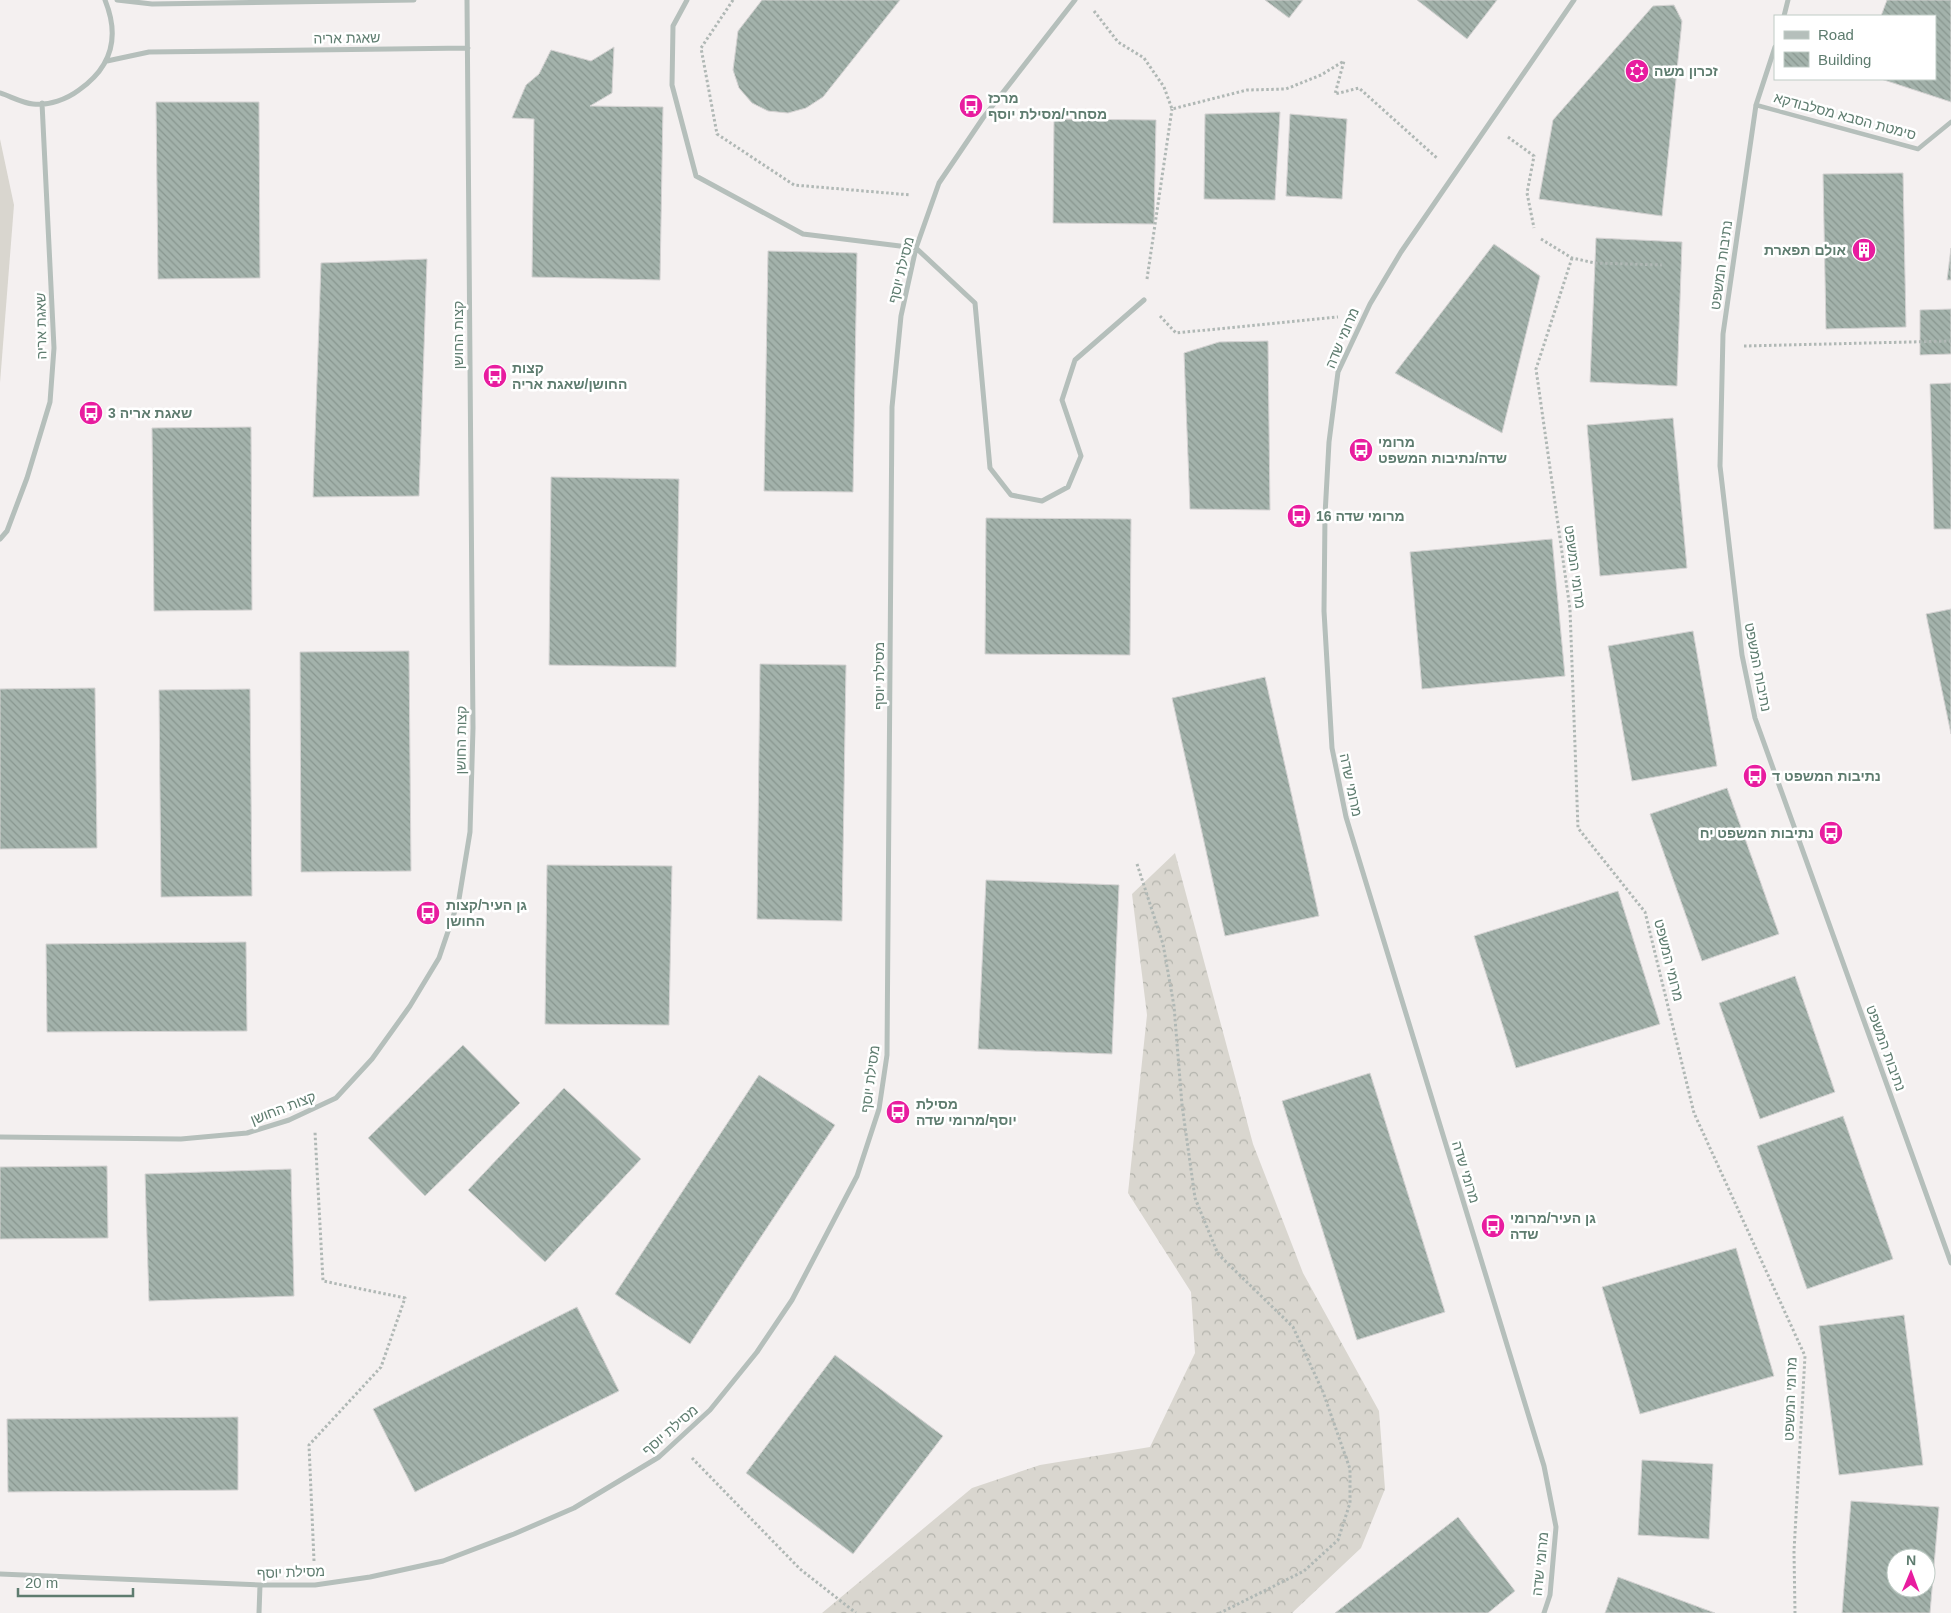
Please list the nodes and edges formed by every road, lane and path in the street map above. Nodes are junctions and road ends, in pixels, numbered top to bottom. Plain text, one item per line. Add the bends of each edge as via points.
1 (105, 0) edge
2 (118, 0) edge
3 (414, 0) edge
4 (467, 0) edge
5 (687, 0) edge
6 (733, 0) edge
7 (1074, 0) edge
8 (1574, 0) edge
9 (1788, 0) edge
10 (1091, 7) dead end
11 (1784, 15) edge
12 (468, 48) junction
13 (1774, 50) edge
14 (107, 60) junction
15 (0, 93) edge
16 (42, 103) junction
17 (1756, 105) junction
18 (1172, 109) junction
19 (1951, 122) edge
20 (1489, 124) junction
21 (1455, 174) junction
22 (934, 197) junction
23 (1534, 228) dead end
24 (1541, 239) dead end
25 (916, 248) junction
26 (1572, 258) junction
27 (1662, 265) dead end
28 (1144, 300) junction
29 (1364, 315) junction
30 (1951, 341) edge
31 (1722, 348) junction
32 (0, 539) edge
33 (1137, 864) dead end
34 (314, 1109) junction
35 (0, 1137) edge
36 (1951, 1263) edge
37 (676, 1442) junction
38 (0, 1574) edge
39 (315, 1584) junction
40 (260, 1586) junction
41 (259, 1613) edge
42 (856, 1613) edge
43 (1220, 1613) edge
44 (1544, 1613) edge
45 (1795, 1613) edge

1 - 14 street via 113,36
2 - 3 street via 152,4
4 - 12 street, קצות החושן
5 - 25 street via 673,26 672,85 696,176 803,234
6 - 22 path via 701,48 717,134 794,185
7 - 22 street, מסילת יוסף via 983,118 939,183
8 - 20 street, מרומי שדה
9 - 11 street
10 - 18 path via 1118,42 1144,58 1164,87
12 - 14 street, שאגת אריה via 149,52
12 - 34 street, קצות החושן via 473,728 470,832 459,899 438,958 410,1006 372,1059 336,1098
13 - 17 street, נתיבות המשפט
14 - 16 street via 95,79 66,100
15 - 16 street via 33,104
16 - 32 street, שאגת אריה via 54,348 50,402 28,478 7,531
17 - 19 street, סימטת הסבא מסלבודקא via 1918,149
17 - 31 street, נתיבות המשפט
18 - 21 path via 1247,90 1286,89 1321,75 1344,61 1335,94 1359,88
18 - 28 path
20 - 21 street, מרומי שדה
20 - 23 path via 1534,156 1527,193
21 - 29 street, מרומי שדה via 1401,252
22 - 25 street, מסילת יוסף
24 - 26 path
25 - 28 street via 975,303 990,468 1011,495 1042,501 1068,486 1081,456 1062,400 1075,360
25 - 37 street, מסילת יוסף via 901,316 892,407 887,1055 879,1109 858,1176 792,1300 757,1352 710,1410
26 - 27 path via 1595,263
26 - 45 path, מרומי המשפט via 1536,369 1570,609 1578,828 1645,912 1694,1113 1805,1356 1794,1551
28 - 29 path via 1176,334
29 - 44 street, מרומי שדה via 1338,372 1329,442 1324,593 1332,748 1346,817 1544,1466 1556,1527 1550,1595
30 - 31 path
31 - 36 street, נתיבות המשפט via 1720,466 1741,646 1755,718
33 - 43 path via 1163,944 1174,1006 1182,1105 1195,1198 1218,1254 1293,1327 1323,1392 1350,1469 1350,1503 1338,1540 1304,1571
34 - 35 street, קצות החושן via 256,1131 228,1135 181,1139
34 - 39 path via 323,1281 405,1298 381,1367 309,1445
37 - 39 street, מסילת יוסף via 659,1457 574,1508 514,1534 443,1561 370,1577
37 - 42 path via 800,1569
38 - 40 street, מסילת יוסף
39 - 40 street, מסילת יוסף
40 - 41 street

